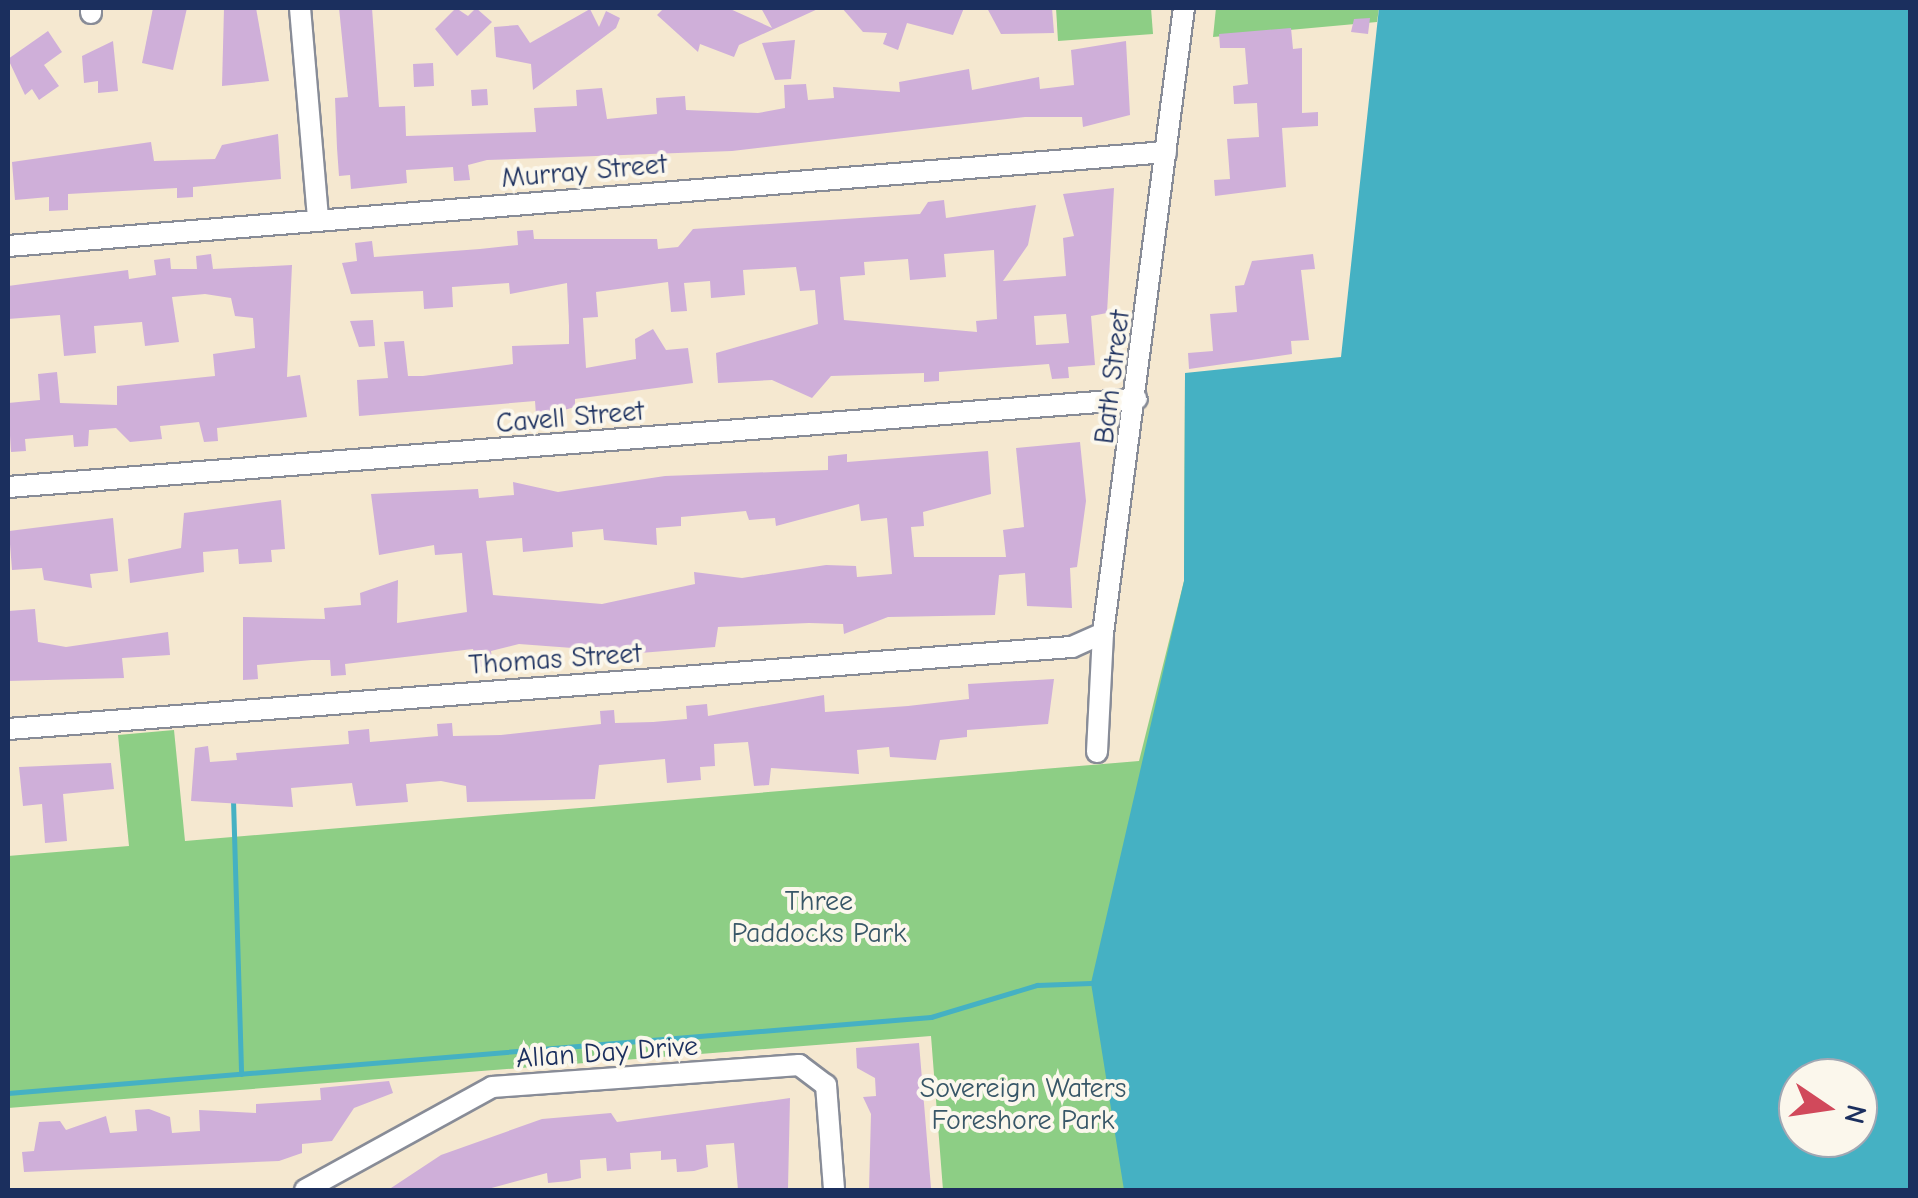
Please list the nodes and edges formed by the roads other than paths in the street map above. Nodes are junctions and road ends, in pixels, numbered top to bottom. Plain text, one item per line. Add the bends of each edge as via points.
1 (300, 8) edge
2 (1184, 8) edge
3 (1166, 152) junction
4 (318, 220) junction
5 (8, 246) edge
6 (1137, 399) junction
7 (8, 487) edge
8 (1103, 633) junction
9 (8, 728) edge
10 (1097, 752) dead end
11 (304, 1190) edge
12 (834, 1190) edge

1 - 4 street
2 - 3 street, Bath Street
3 - 4 street, Murray Street
3 - 6 street, Bath Street
4 - 5 street, Murray Street
6 - 7 street, Cavell Street
6 - 8 street, Bath Street
8 - 9 street, Thomas Street via 1072,647
8 - 10 street, Bath Street
11 - 12 street, Allan Day Drive via 492,1088 799,1065 826,1085

